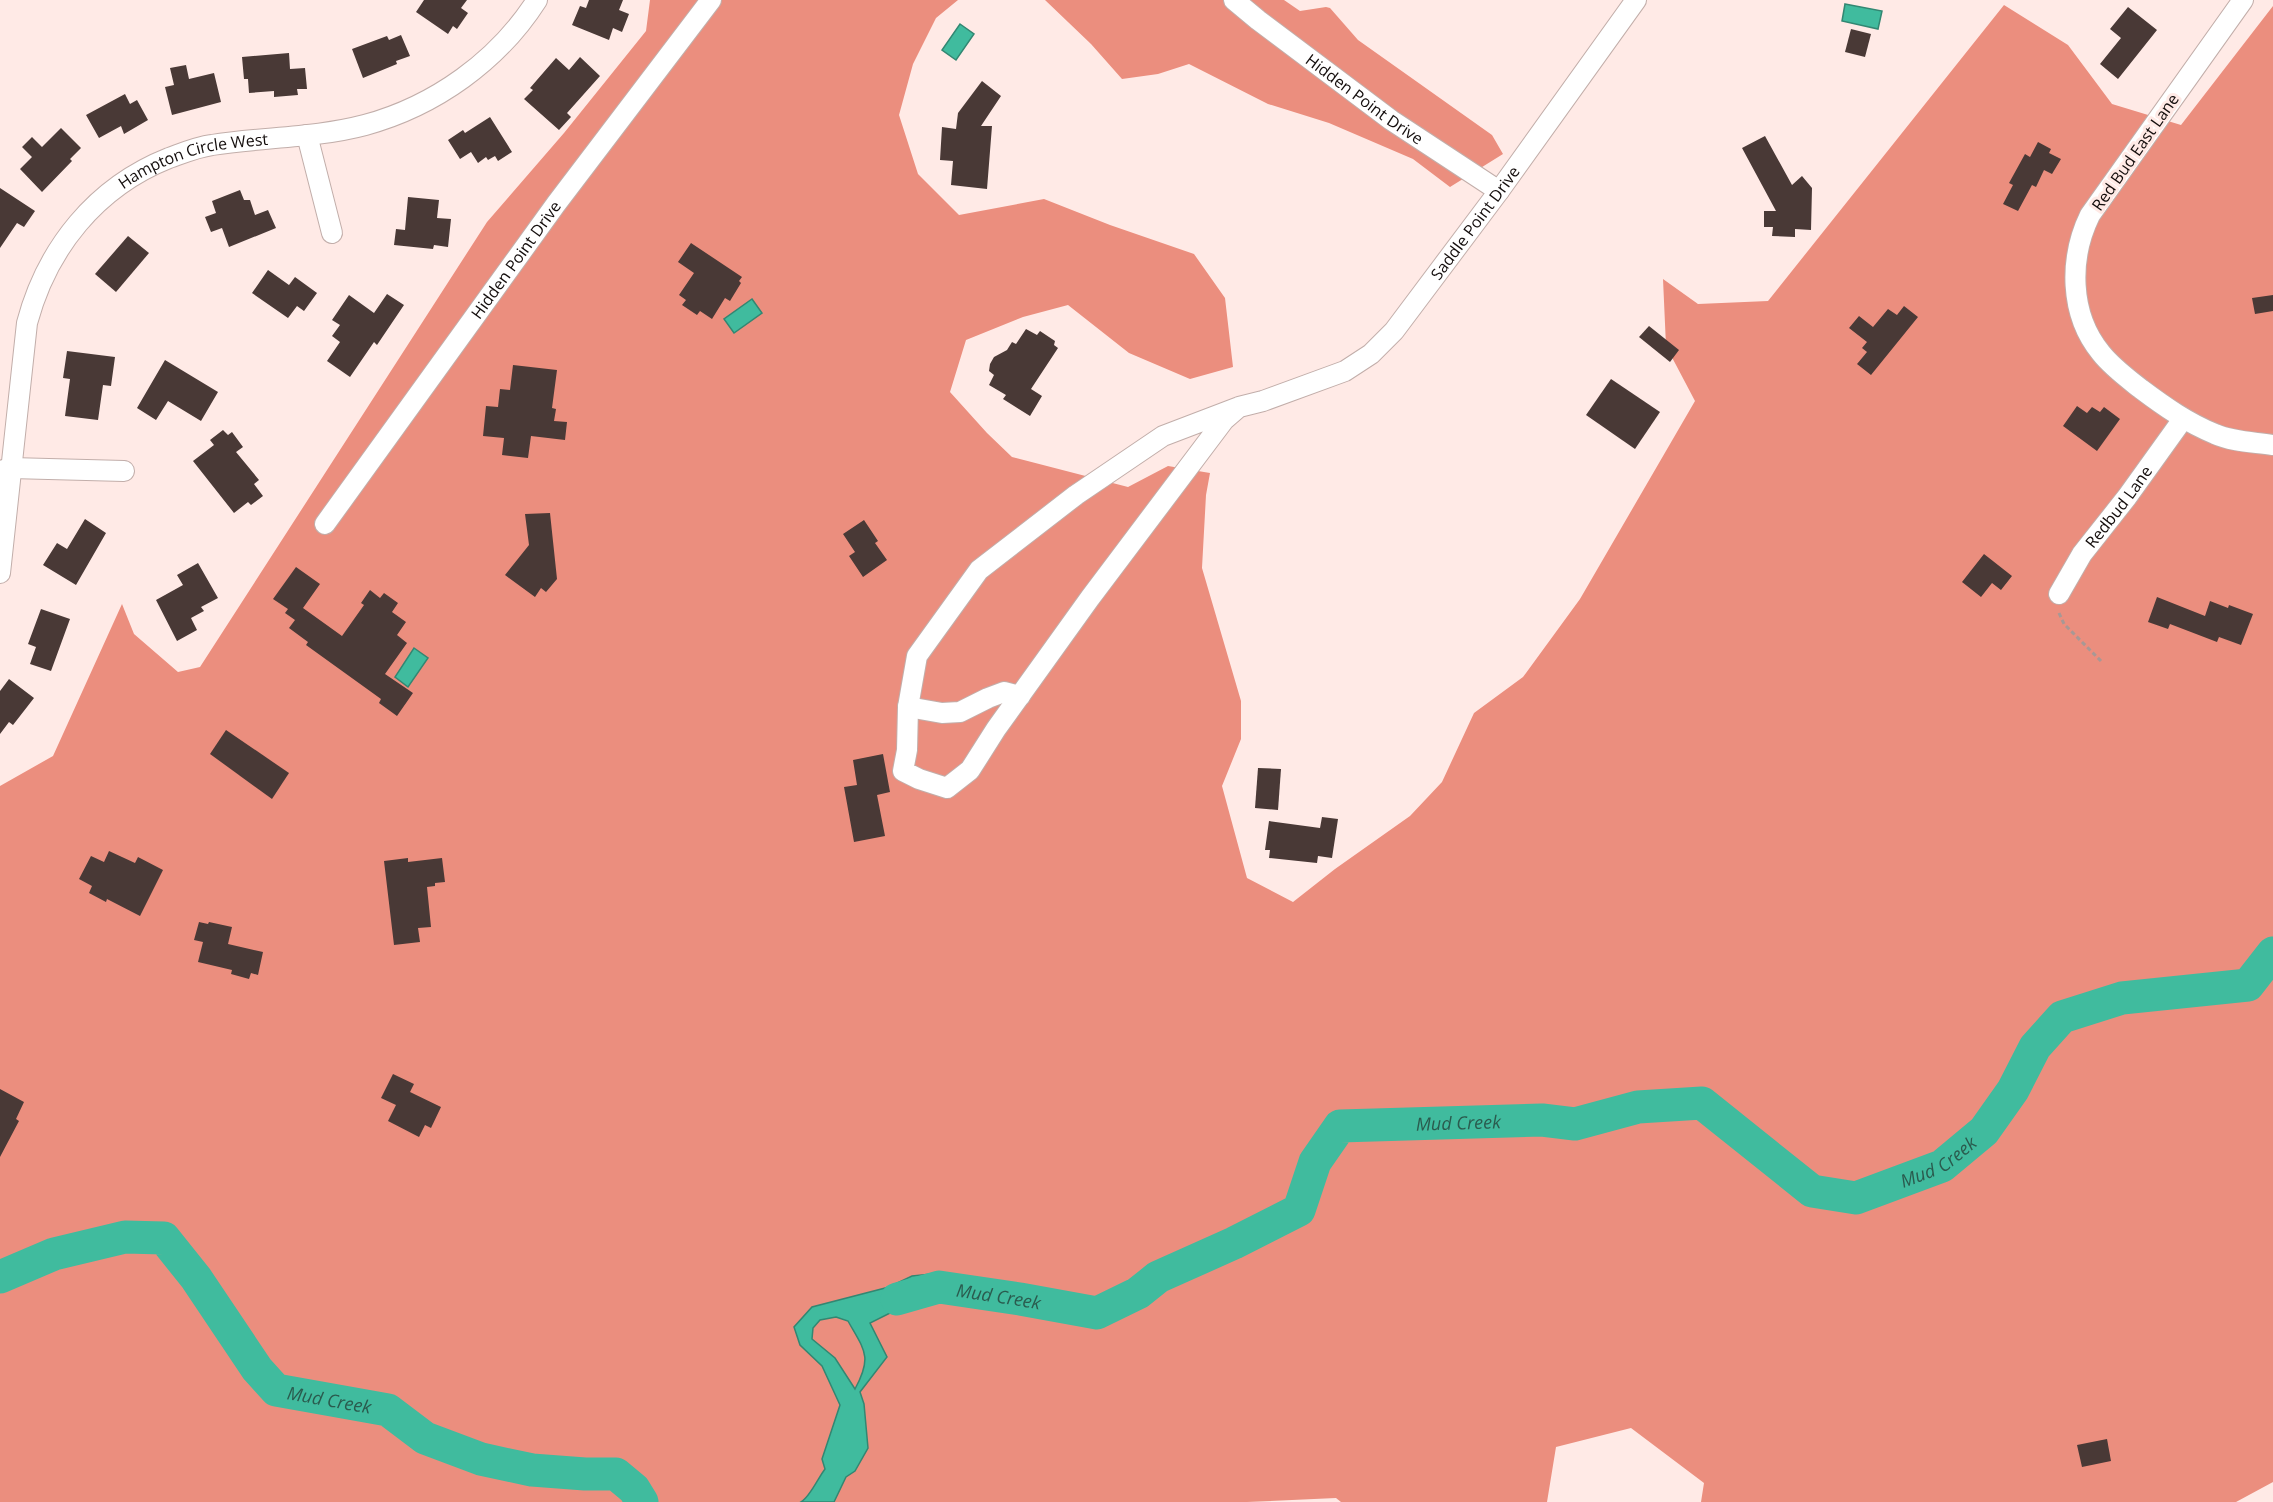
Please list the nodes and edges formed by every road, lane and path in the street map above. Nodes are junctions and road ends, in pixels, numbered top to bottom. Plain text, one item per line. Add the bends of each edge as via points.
1 (537, 0) edge
2 (711, 0) edge
3 (1234, 0) edge
4 (1636, 0) edge
5 (2243, 0) edge
6 (307, 135) junction
7 (1499, 191) junction
8 (332, 233) dead end
9 (1239, 407) junction
10 (2183, 419) junction
11 (2273, 445) edge
12 (5, 470) edge
13 (124, 471) dead end
14 (325, 524) dead end
15 (0, 573) edge
16 (2059, 594) joint
17 (2101, 660) dead end
18 (1020, 696) junction
19 (908, 707) junction

1 - 6 street, Hampton Circle West via 502,44 442,93 379,121
2 - 14 street, Hidden Point Drive via 556,204
3 - 7 street, Hidden Point Drive via 1391,120
4 - 7 street, Saddle Point Drive
5 - 10 street, Red Bud East Lane via 2094,208 2080,239 2075,264 2080,315 2100,352 2118,371
6 - 8 street
6 - 12 street, Hampton Circle West via 213,144 179,154 119,185 81,219 46,268 31,307
7 - 9 street, Saddle Point Drive via 1394,331 1376,349 1345,371
9 - 18 street via 1224,420
9 - 19 street, Saddle Point Drive via 1162,436 1076,495 979,570 917,656
10 - 11 street, Red Bud East Lane via 2224,437
10 - 16 street, Redbud Lane via 2082,554
12 - 13 street
12 - 15 street, Hampton Circle West
16 - 17 path via 2058,611 2064,624
18 - 19 street via 1004,692 960,712
18 - 19 street, Saddle Point Drive via 969,771 947,788 903,771

